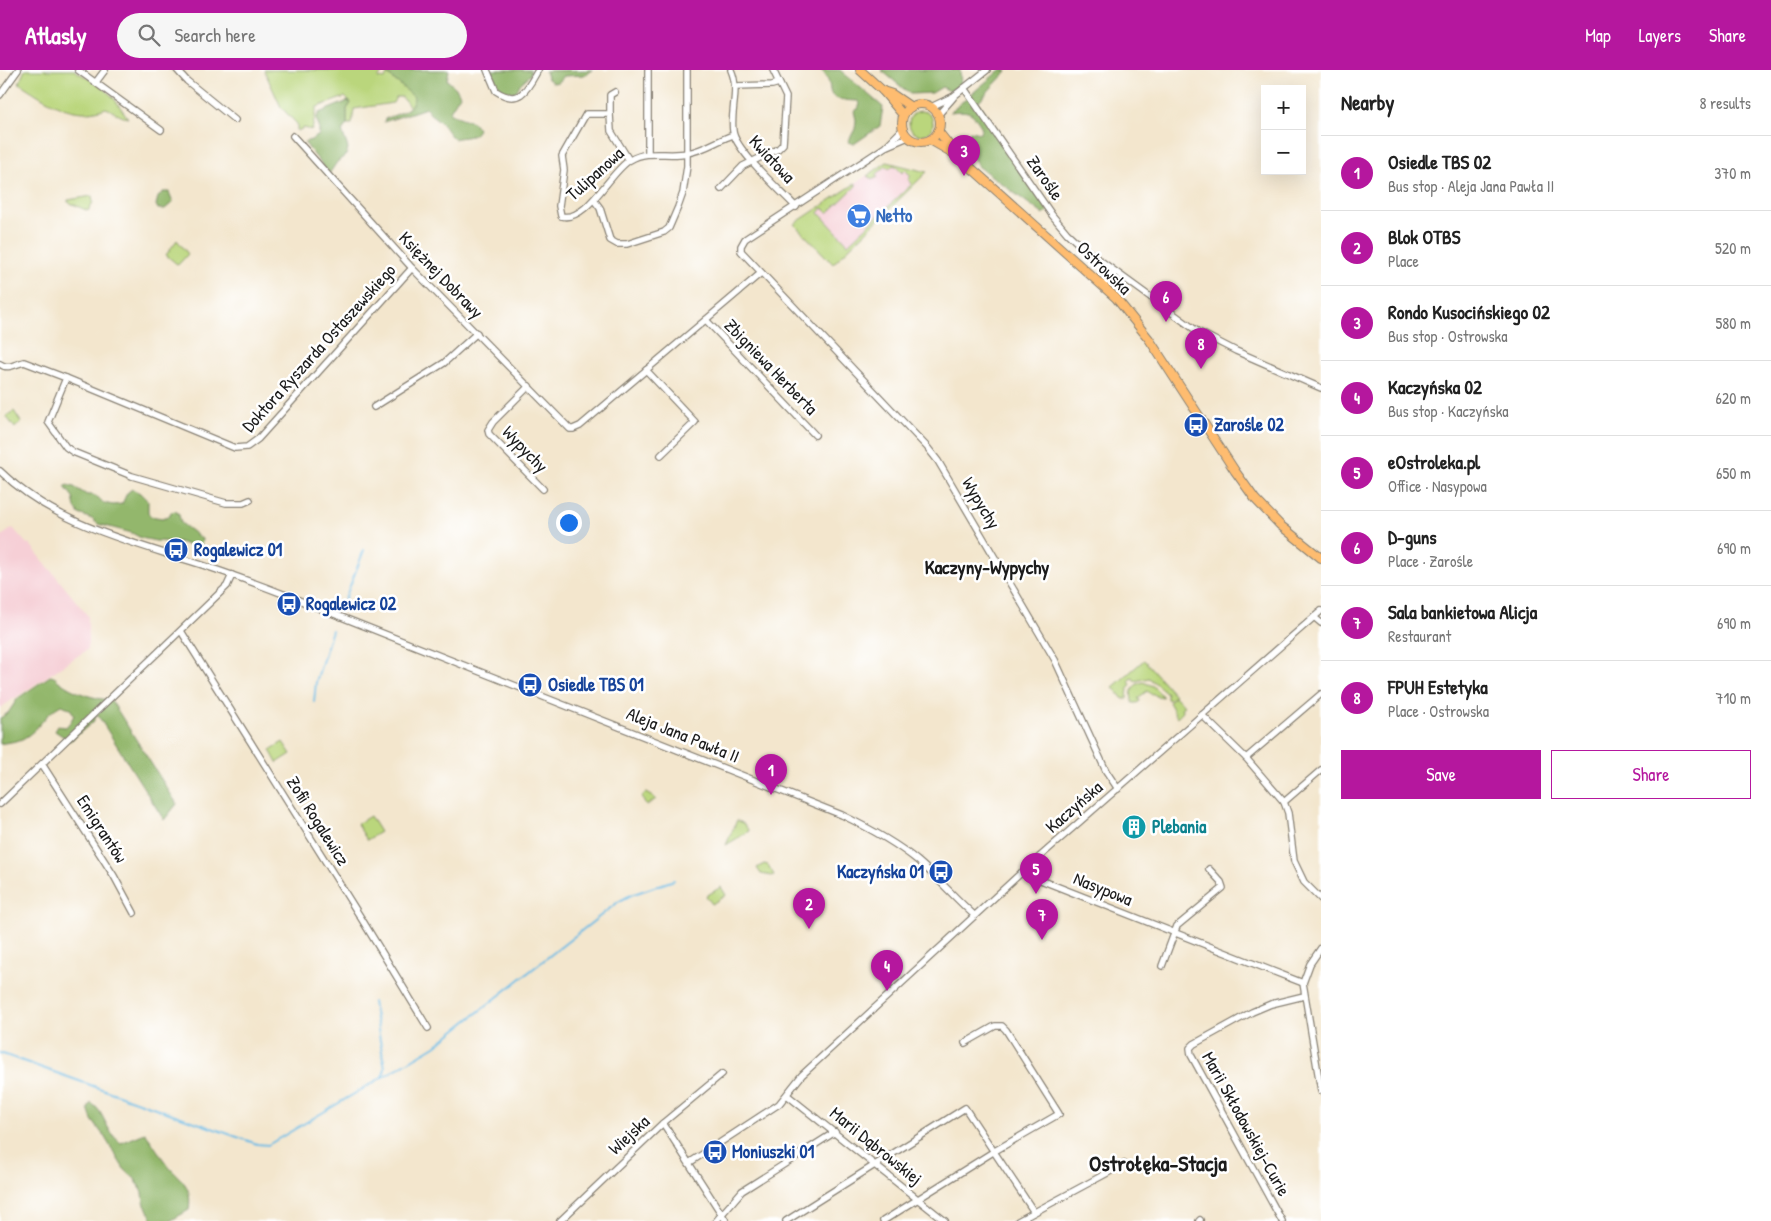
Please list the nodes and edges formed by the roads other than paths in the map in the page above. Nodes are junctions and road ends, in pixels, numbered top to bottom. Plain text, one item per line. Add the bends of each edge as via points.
1 (18, 70) edge
2 (78, 70) edge
3 (105, 70) edge
4 (178, 70) edge
5 (487, 70) edge
6 (538, 70) edge
7 (648, 70) edge
8 (686, 70) edge
9 (731, 70) edge
10 (773, 70) edge
11 (860, 70) edge
12 (987, 70) edge
13 (96, 82) junction
14 (779, 83) junction
15 (736, 86) junction
16 (964, 88) junction
17 (883, 90) junction
18 (615, 92) dead end
19 (0, 95) edge
20 (954, 96) junction
21 (910, 107) junction
22 (931, 107) junction
23 (610, 114) junction
24 (904, 115) junction
25 (938, 115) junction
26 (235, 120) dead end
27 (902, 129) junction
28 (161, 130) dead end
29 (938, 131) junction
30 (733, 135) junction
31 (293, 136) dead end
32 (908, 137) junction
33 (930, 140) junction
34 (885, 147) junction
35 (648, 153) junction
36 (686, 154) junction
37 (958, 156) junction
38 (629, 160) junction
39 (751, 161) junction
40 (720, 189) dead end
41 (594, 200) junction
42 (796, 207) junction
43 (412, 268) junction
44 (1115, 272) junction
45 (761, 273) junction
46 (1103, 286) junction
47 (706, 320) junction
48 (477, 333) junction
49 (0, 364) edge
50 (646, 370) junction
51 (66, 378) junction
52 (529, 386) junction
53 (1321, 388) edge
54 (374, 406) dead end
55 (815, 434) dead end
56 (661, 455) dead end
57 (0, 471) edge
58 (542, 489) dead end
59 (250, 500) dead end
60 (1321, 558) edge
61 (232, 575) junction
62 (1321, 611) edge
63 (1314, 617) junction
64 (1321, 622) edge
65 (181, 631) junction
66 (1321, 694) edge
67 (1202, 715) junction
68 (1246, 758) junction
69 (42, 764) junction
70 (1321, 770) edge
71 (1118, 788) junction
72 (1284, 802) junction
73 (0, 804) edge
74 (1209, 869) dead end
75 (1020, 873) junction
76 (1321, 899) edge
77 (134, 913) dead end
78 (974, 915) junction
79 (1174, 933) junction
80 (1321, 948) edge
81 (1162, 966) dead end
82 (1302, 983) junction
83 (1304, 996) junction
84 (428, 1028) dead end
85 (965, 1043) dead end
86 (1318, 1056) edge
87 (722, 1074) dead end
88 (1321, 1090) edge
89 (787, 1094) junction
90 (663, 1123) junction
91 (835, 1132) junction
92 (993, 1152) junction
93 (689, 1163) junction
94 (876, 1164) junction
95 (1124, 1164) dead end
96 (918, 1199) junction
97 (1034, 1212) junction
98 (722, 1214) junction
99 (560, 1221) edge
100 (716, 1221) edge
101 (726, 1221) edge
102 (786, 1221) edge
103 (883, 1221) edge
104 (945, 1221) edge
105 (1018, 1221) edge
106 (1282, 1221) edge

1 - 19 street
2 - 13 street
3 - 13 street
4 - 26 street
5 - 6 street via 496,90 516,96 524,93
7 - 35 street
8 - 36 street
9 - 15 street, Kwiatowa
10 - 14 street
11 - 17 main road
12 - 16 street
13 - 28 street
14 - 15 street
14 - 39 street via 786,97 783,144
15 - 30 street, Kwiatowa
16 - 20 street
16 - 44 street, Zarośle via 1062,227
17 - 21 main road
17 - 24 main road
18 - 23 street via 610,95
20 - 22 street
20 - 25 street
21 - 22 main road via 925,104
21 - 24 main road
22 - 25 main road
23 - 38 street via 611,131
23 - 41 street, Tulipanowa via 586,114 562,158 564,170 559,211 563,217 575,214
24 - 27 main road
25 - 29 main road
27 - 32 main road
27 - 34 street
29 - 33 main road
29 - 37 main road, Ostrowska
30 - 36 street, Tulipanowa
30 - 39 street, Kwiatowa
31 - 43 street, Księżnej Dobrawy
32 - 33 main road via 919,142
32 - 34 street
33 - 37 main road, Ostrowska
34 - 42 street
35 - 36 street, Tulipanowa
35 - 38 street, Tulipanowa
36 - 41 street via 683,193 669,228 664,232 627,244 613,242
37 - 46 main road, Ostrowska
38 - 41 street, Tulipanowa
39 - 40 street
39 - 42 street, Kwiatowa
42 - 45 street, Wypychy via 745,239 741,246 741,251
43 - 48 street, Księżnej Dobrawy
43 - 51 street, Doktora Ryszarda Ostaszewskiego via 258,439 247,447 235,448
44 - 46 street
44 - 53 street, Zarośle via 1197,331
45 - 47 street
45 - 71 street, Wypychy via 938,461 1055,660 1106,771
46 - 60 main road, Ostrowska via 1149,339 1255,498
47 - 50 street
47 - 55 street, Zbigniewa Herberta
48 - 52 street, Księżnej Dobrawy
48 - 54 street via 444,363
49 - 51 street via 12,367 24,362
50 - 52 street, Księżnej Dobrawy via 573,430
50 - 56 street via 695,422
51 - 59 street via 48,422 70,450 132,476 226,503
52 - 58 street, Wypychy via 492,422 488,430
57 - 61 street, Aleja Jana Pawła II via 25,492 80,524
61 - 65 street via 227,586
61 - 78 street, Aleja Jana Pawła II via 842,815 900,846
62 - 63 street, Kaczyńska
63 - 64 street
63 - 67 street, Kaczyńska
65 - 69 street
65 - 84 street, Zofii Rogalewicz
66 - 68 street
67 - 68 street
67 - 71 street, Kaczyńska
68 - 72 street
69 - 73 street
69 - 77 street, Emigrantów
70 - 72 street
71 - 75 street, Kaczyńska
72 - 76 street via 1294,861 1304,882
74 - 79 street via 1223,888 1177,926
75 - 78 street, Kaczyńska
75 - 79 street, Nasypowa
78 - 89 street, Kaczyńska via 806,1071
79 - 81 street
79 - 82 street, Nasypowa
80 - 82 street
82 - 83 street
83 - 86 street
83 - 106 street, Marii Skłodowskiej-Curie via 1252,1012 1190,1048
85 - 92 street via 995,1026 1002,1026 1059,1114
86 - 88 street
87 - 90 street, Wiejska
89 - 91 street, Marii Dąbrowskiej
89 - 93 street, Kaczyńska via 777,1106
90 - 93 street
90 - 99 street, Wiejska
91 - 94 street, Marii Dąbrowskiej
91 - 98 street via 742,1191
92 - 94 street via 965,1108
92 - 96 street
92 - 97 street
93 - 98 street
94 - 96 street, Marii Dąbrowskiej
94 - 102 street
95 - 97 street
96 - 103 street
96 - 104 street, Marii Dąbrowskiej
97 - 105 street
98 - 100 street
98 - 101 street

